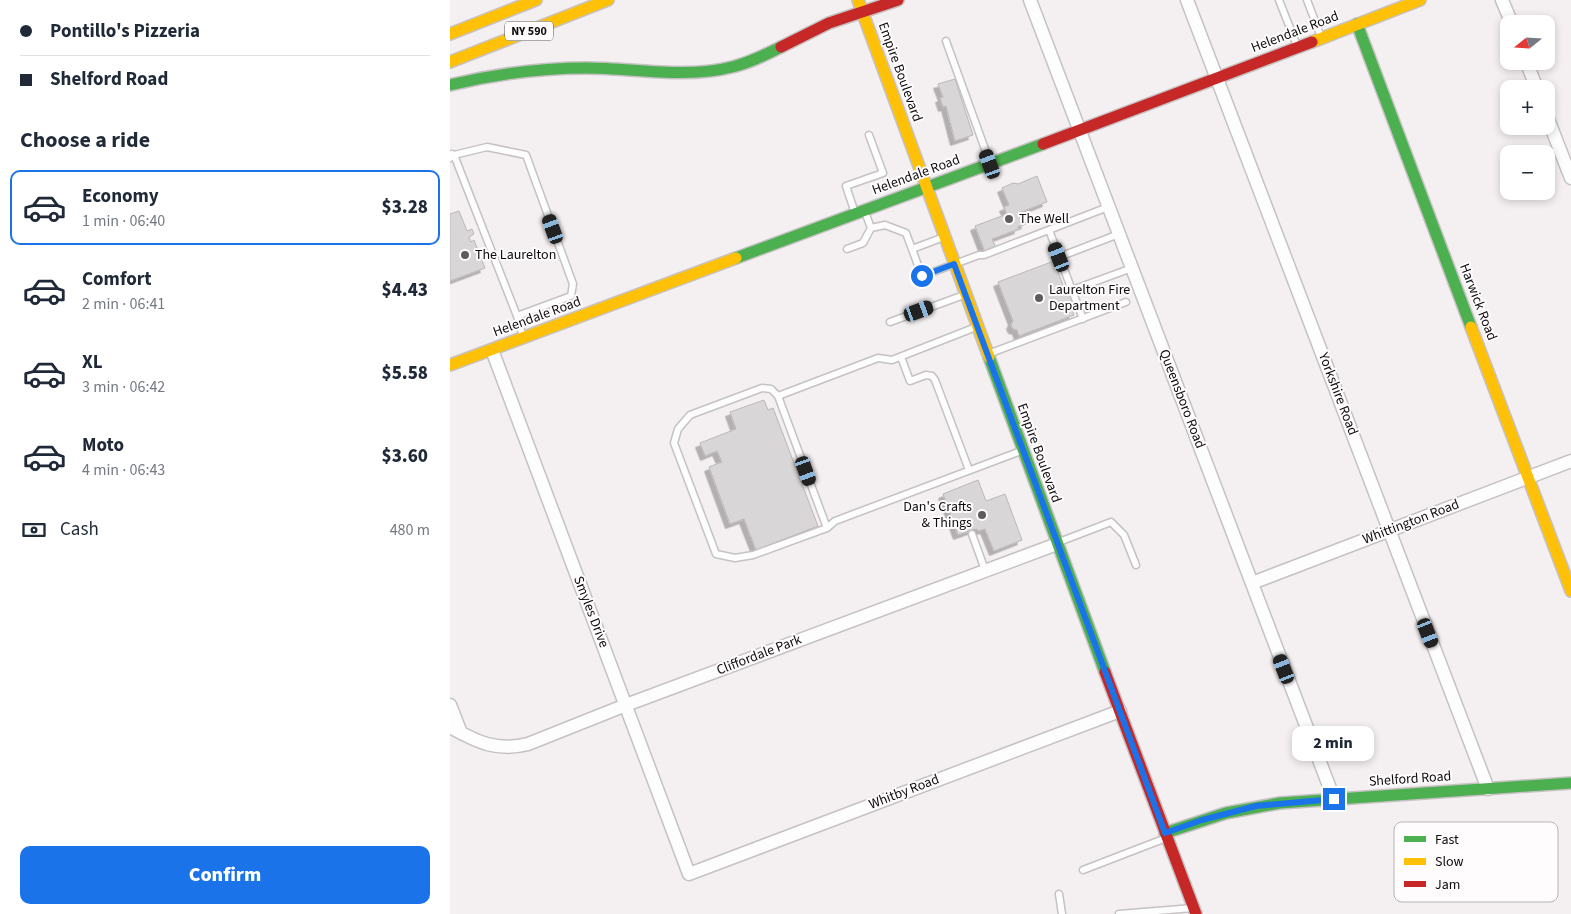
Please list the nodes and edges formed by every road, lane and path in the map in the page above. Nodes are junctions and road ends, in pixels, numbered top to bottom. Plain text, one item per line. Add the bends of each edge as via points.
1 (536, 0) edge
2 (608, 0) edge
3 (858, 0) edge
4 (898, 0) edge
5 (1030, 0) edge
6 (1187, 0) edge
7 (1280, 0) edge
8 (1308, 0) edge
9 (1420, 0) edge
10 (1502, 0) edge
11 (862, 12) junction
12 (1508, 15) edge
13 (1357, 24) junction
14 (450, 34) edge
15 (1322, 38) junction
16 (946, 42) dead end
17 (1297, 47) junction
18 (450, 62) edge
19 (1217, 78) junction
20 (450, 85) edge
21 (1079, 131) junction
22 (869, 135) dead end
23 (1554, 135) edge
24 (451, 155) edge
25 (990, 164) junction
26 (1571, 178) edge
27 (926, 188) junction
28 (1108, 207) junction
29 (860, 212) junction
30 (871, 228) junction
31 (1049, 230) junction
32 (1119, 234) junction
33 (944, 237) junction
34 (847, 249) dead end
35 (912, 249) junction
36 (1059, 257) junction
37 (954, 264) junction
38 (1132, 268) junction
39 (1072, 290) junction
40 (965, 294) junction
41 (1126, 302) dead end
42 (517, 316) junction
43 (1083, 319) junction
44 (890, 322) dead end
45 (977, 327) junction
46 (523, 338) junction
47 (492, 350) junction
48 (987, 354) junction
49 (901, 357) junction
50 (450, 365) edge
51 (778, 396) junction
52 (1022, 451) junction
53 (1571, 461) edge
54 (969, 470) junction
55 (1528, 477) junction
56 (827, 528) junction
57 (1389, 530) junction
58 (972, 534) dead end
59 (1056, 544) junction
60 (1136, 565) dead end
61 (985, 570) junction
62 (1252, 583) junction
63 (1571, 591) edge
64 (450, 705) edge
65 (626, 705) junction
66 (1120, 711) junction
67 (455, 730) edge
68 (1571, 784) edge
69 (1488, 789) junction
70 (1334, 799) junction
71 (1166, 835) junction
72 (1083, 870) dead end
73 (689, 874) joint
74 (1059, 894) dead end
75 (1195, 911) edge
76 (1062, 914) edge
77 (1119, 914) edge

1 - 14 main road, NY 590
2 - 18 main road, NY 590
3 - 11 main road, Empire Boulevard
4 - 11 main road
5 - 21 street, Queensboro Road
6 - 19 street, Yorkshire Road
7 - 17 lane
8 - 15 lane
9 - 13 main road, Helendale Road
10 - 12 street
11 - 20 main road via 819,27 758,59 726,69 681,72 556,68 501,74
11 - 27 main road, Empire Boulevard
13 - 15 main road, Helendale Road
13 - 55 main road, Harwick Road
15 - 17 main road, Helendale Road
16 - 25 lane
17 - 19 main road, Helendale Road
19 - 21 main road, Helendale Road
19 - 57 street, Yorkshire Road
21 - 25 main road, Helendale Road
21 - 28 street, Queensboro Road
22 - 29 lane via 883,173 846,186
23 - 26 street
24 - 42 lane
24 - 42 lane via 487,147 526,155 574,284 571,296
25 - 27 main road, Helendale Road
27 - 29 main road, Helendale Road
27 - 33 main road, Empire Boulevard
28 - 31 lane
28 - 32 street, Queensboro Road
29 - 30 lane
29 - 46 main road, Helendale Road
30 - 34 lane via 864,243
30 - 35 lane via 885,225 906,234
31 - 36 lane
31 - 37 lane
32 - 36 lane
32 - 38 street, Queensboro Road
33 - 35 lane
33 - 37 main road, Empire Boulevard
35 - 37 lane via 922,276
36 - 39 lane
37 - 40 main road, Empire Boulevard
38 - 39 lane
38 - 62 street, Queensboro Road
39 - 43 lane
40 - 44 lane
40 - 45 main road, Empire Boulevard
41 - 43 lane
42 - 46 lane
43 - 48 lane
45 - 48 main road, Empire Boulevard
45 - 49 lane
46 - 47 main road, Helendale Road
47 - 50 main road, Helendale Road
47 - 65 street, Smyles Drive
48 - 52 main road, Empire Boulevard
49 - 51 lane via 892,360 878,358
49 - 54 lane via 910,381 926,375 935,380
51 - 56 lane
51 - 56 lane via 771,389 762,388 690,415 678,429 674,443 716,554 735,558 754,556
52 - 54 lane
52 - 59 main road, Empire Boulevard
53 - 55 street, Whittington Road
54 - 56 lane via 835,521
55 - 57 street, Whittington Road
55 - 63 main road, Harwick Road
57 - 62 street, Whittington Road
57 - 69 street, Yorkshire Road
58 - 61 lane
59 - 60 lane via 1112,522 1124,535
59 - 61 street, Cliffordale Park
59 - 66 main road, Empire Boulevard
61 - 65 street, Cliffordale Park
62 - 70 street, Queensboro Road
64 - 67 street
65 - 67 street, Cliffordale Park via 516,747 492,746
65 - 73 street, Smyles Drive
66 - 71 main road, Empire Boulevard
66 - 73 street, Whitby Road
68 - 69 main road, Shelford Road
69 - 70 main road, Shelford Road
70 - 71 main road, Shelford Road via 1256,806 1202,820
71 - 72 lane
71 - 75 main road, Empire Boulevard
74 - 76 lane
75 - 77 lane

